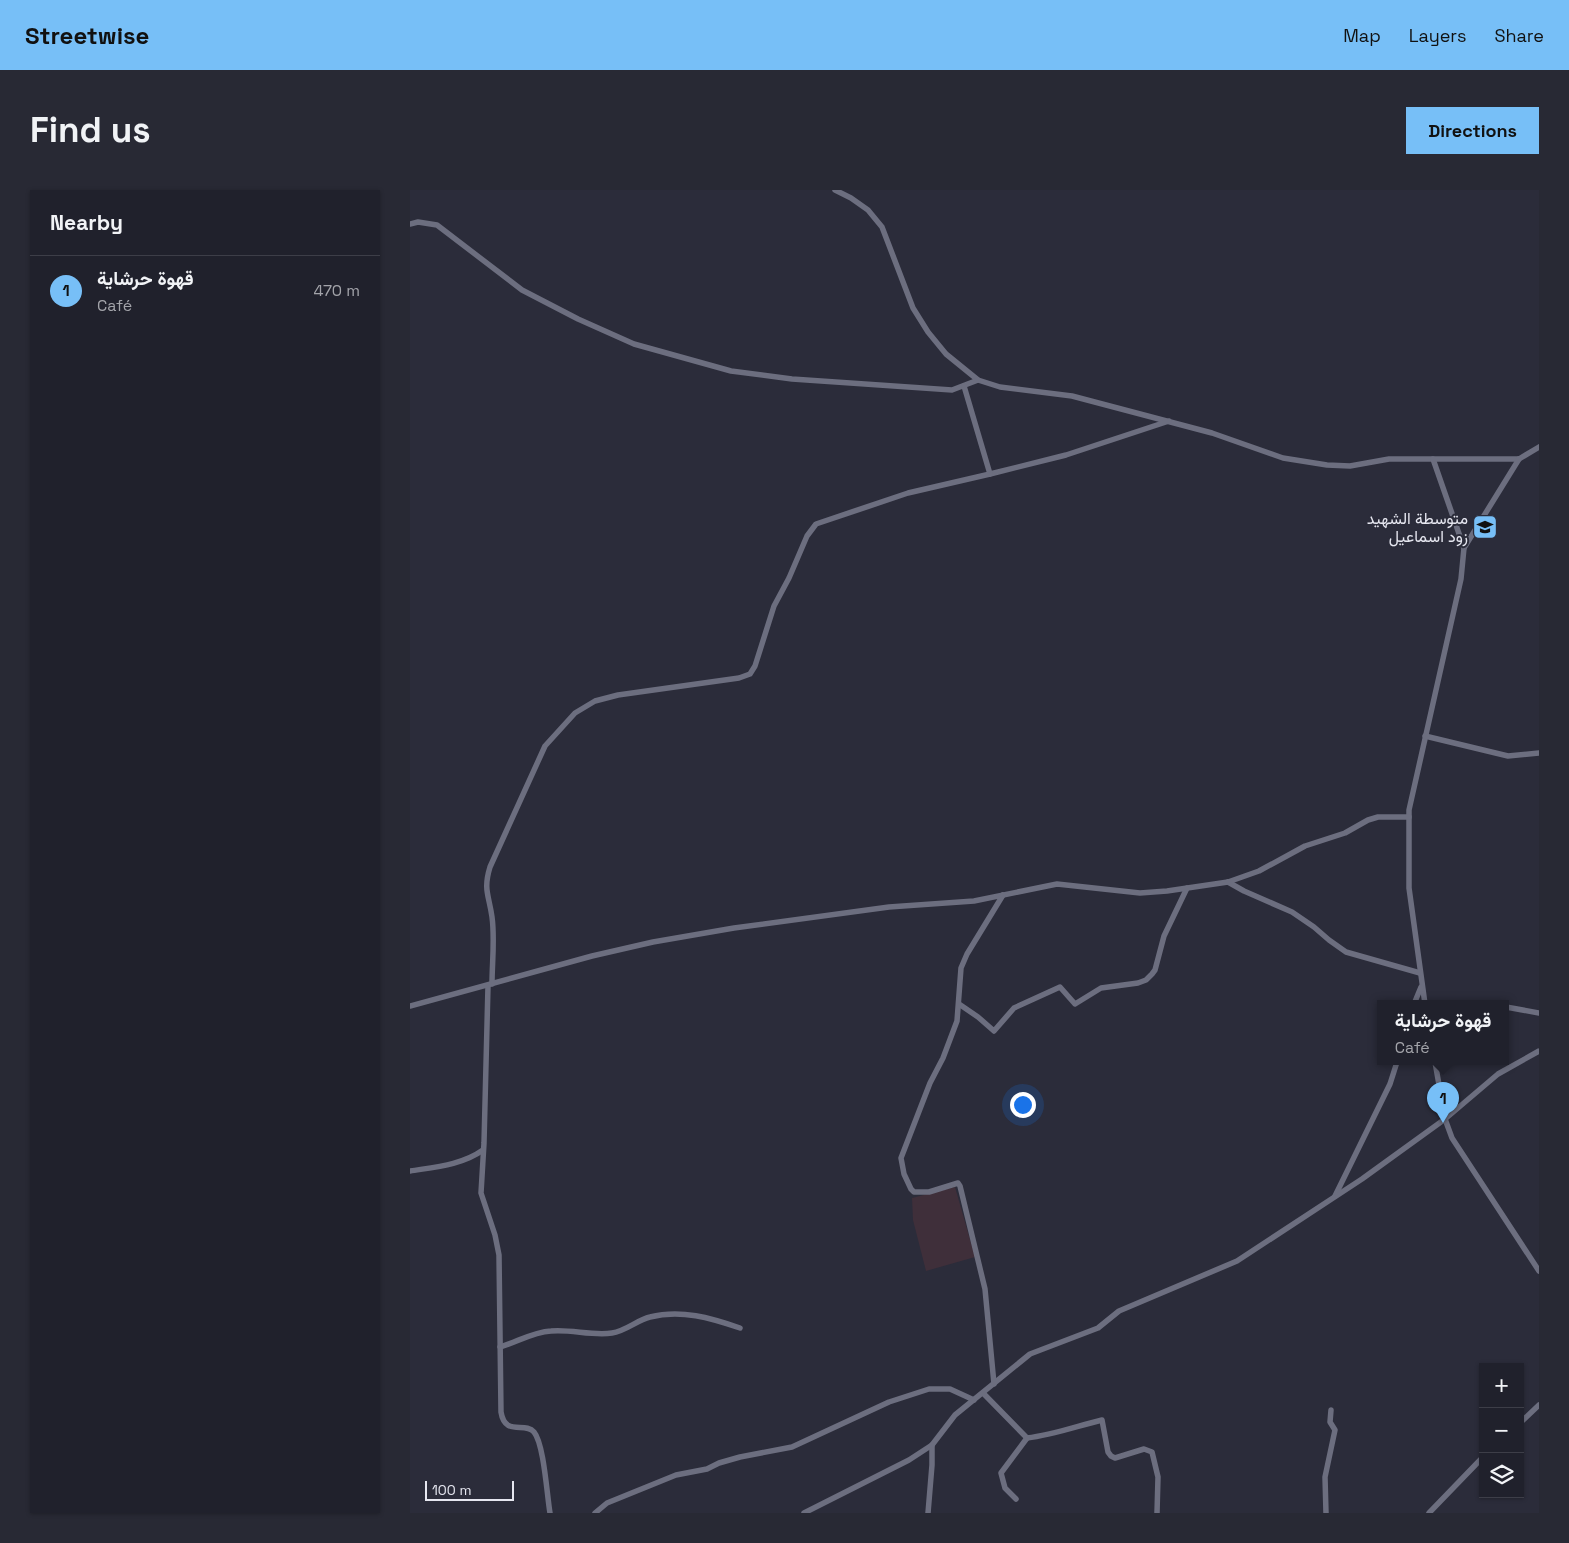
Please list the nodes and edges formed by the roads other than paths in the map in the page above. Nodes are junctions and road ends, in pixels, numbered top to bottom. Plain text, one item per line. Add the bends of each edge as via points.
1 (834, 190) edge
2 (410, 224) edge
3 (978, 380) junction
4 (964, 386) junction
5 (1169, 421) junction
6 (1539, 447) edge
7 (1433, 459) junction
8 (1519, 459) junction
9 (990, 474) junction
10 (1464, 548) junction
11 (1425, 736) junction
12 (1539, 753) edge
13 (1409, 817) junction
14 (1228, 882) junction
15 (1187, 888) junction
16 (1003, 895) junction
17 (1420, 973) junction
18 (490, 985) junction
19 (1421, 986) junction
20 (1416, 1000) edge
21 (1424, 1000) edge
22 (959, 1004) junction
23 (410, 1006) edge
24 (1509, 1008) edge
25 (1539, 1013) edge
26 (1539, 1051) edge
27 (1396, 1065) edge
28 (1436, 1065) edge
29 (1445, 1118) junction
30 (483, 1150) junction
31 (410, 1171) edge
32 (1334, 1198) junction
33 (1539, 1271) edge
34 (740, 1328) dead end
35 (500, 1347) junction
36 (994, 1384) junction
37 (983, 1393) junction
38 (974, 1400) junction
39 (1539, 1406) edge
40 (1331, 1410) dead end
41 (1524, 1419) edge
42 (1027, 1438) junction
43 (932, 1445) junction
44 (1479, 1461) edge
45 (1016, 1499) dead end
46 (550, 1513) edge
47 (595, 1513) edge
48 (804, 1513) edge
49 (928, 1513) edge
50 (1157, 1513) edge
51 (1326, 1513) edge
52 (1429, 1513) edge

1 - 3 street via 868,210 882,227 913,308 928,332 946,354
2 - 4 street via 437,225 522,290 634,344 731,371 792,379 952,390
3 - 4 street
3 - 5 street via 1000,387 1072,396
4 - 9 street
5 - 7 street via 1283,458 1327,465 1350,466 1388,459
5 - 9 street via 1066,455
6 - 8 street
7 - 8 street
7 - 10 street
8 - 10 street
9 - 18 street via 908,493 812,527 774,606 750,674 618,695 595,701 576,713 545,746 490,867 486,880 492,917
10 - 11 street via 1461,579
11 - 12 street via 1508,756
11 - 13 street
13 - 14 street via 1368,820 1345,833 1305,846 1259,871
13 - 17 street via 1409,888
14 - 15 street
14 - 17 street via 1292,912 1346,952
15 - 16 street via 1140,893 1057,884
15 - 22 street via 1164,936 1155,970 1146,980 1101,988 1075,1004 1060,987 1014,1008 994,1031
16 - 18 street via 734,928 653,942
16 - 22 street via 964,961 959,980
17 - 19 street
18 - 23 street
18 - 30 street
19 - 20 street
19 - 21 street
22 - 36 street via 957,1021 901,1158 904,1174 914,1192 960,1186 985,1289
24 - 25 street
26 - 29 street via 1498,1074
27 - 32 street via 1376,1115
28 - 29 street
29 - 32 street
29 - 33 street via 1452,1138
30 - 31 street via 452,1164
30 - 35 street via 481,1194 499,1255
32 - 36 street via 1238,1261 1119,1312 1098,1328 1030,1354
34 - 35 street via 708,1317 662,1315 649,1317 618,1332 552,1331
35 - 46 street via 502,1419 513,1428 531,1429 535,1433 540,1446
36 - 37 street
37 - 38 street
37 - 42 street
38 - 43 street via 954,1415
38 - 47 street via 950,1389 929,1389 889,1402 792,1447 676,1475 607,1504
39 - 41 street
40 - 51 street via 1330,1422 1335,1430 1326,1477
42 - 45 street via 1001,1473 1005,1488
42 - 50 street via 1102,1420 1111,1456 1115,1458 1144,1449 1152,1452 1158,1477
43 - 48 street
43 - 49 street
44 - 52 street

